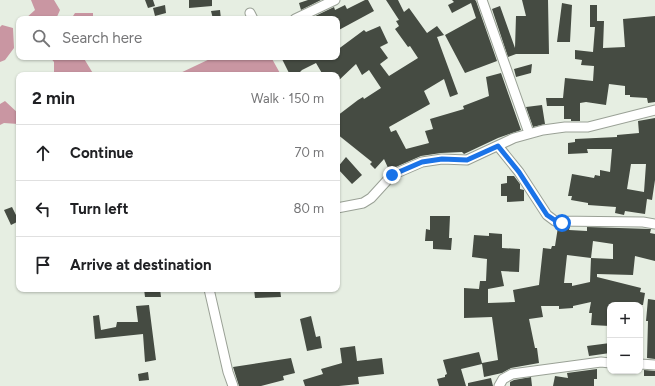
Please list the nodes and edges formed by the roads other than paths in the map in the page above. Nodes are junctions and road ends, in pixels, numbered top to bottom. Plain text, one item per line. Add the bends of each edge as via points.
1 (335, 0) edge
2 (482, 0) edge
3 (301, 16) edge
4 (655, 110) edge
5 (530, 133) junction
6 (498, 146) junction
7 (340, 208) edge
8 (655, 224) edge
9 (210, 292) edge
10 (607, 363) edge
11 (643, 364) edge
12 (655, 365) edge
13 (233, 386) edge
14 (499, 386) edge

1 - 3 street
2 - 5 street
4 - 5 street via 588,127 560,127
5 - 6 street
6 - 7 street via 464,161 442,159 422,162 392,175 363,204
6 - 8 street via 552,219 562,223
9 - 13 street
10 - 14 street via 512,374 503,379
11 - 12 street

